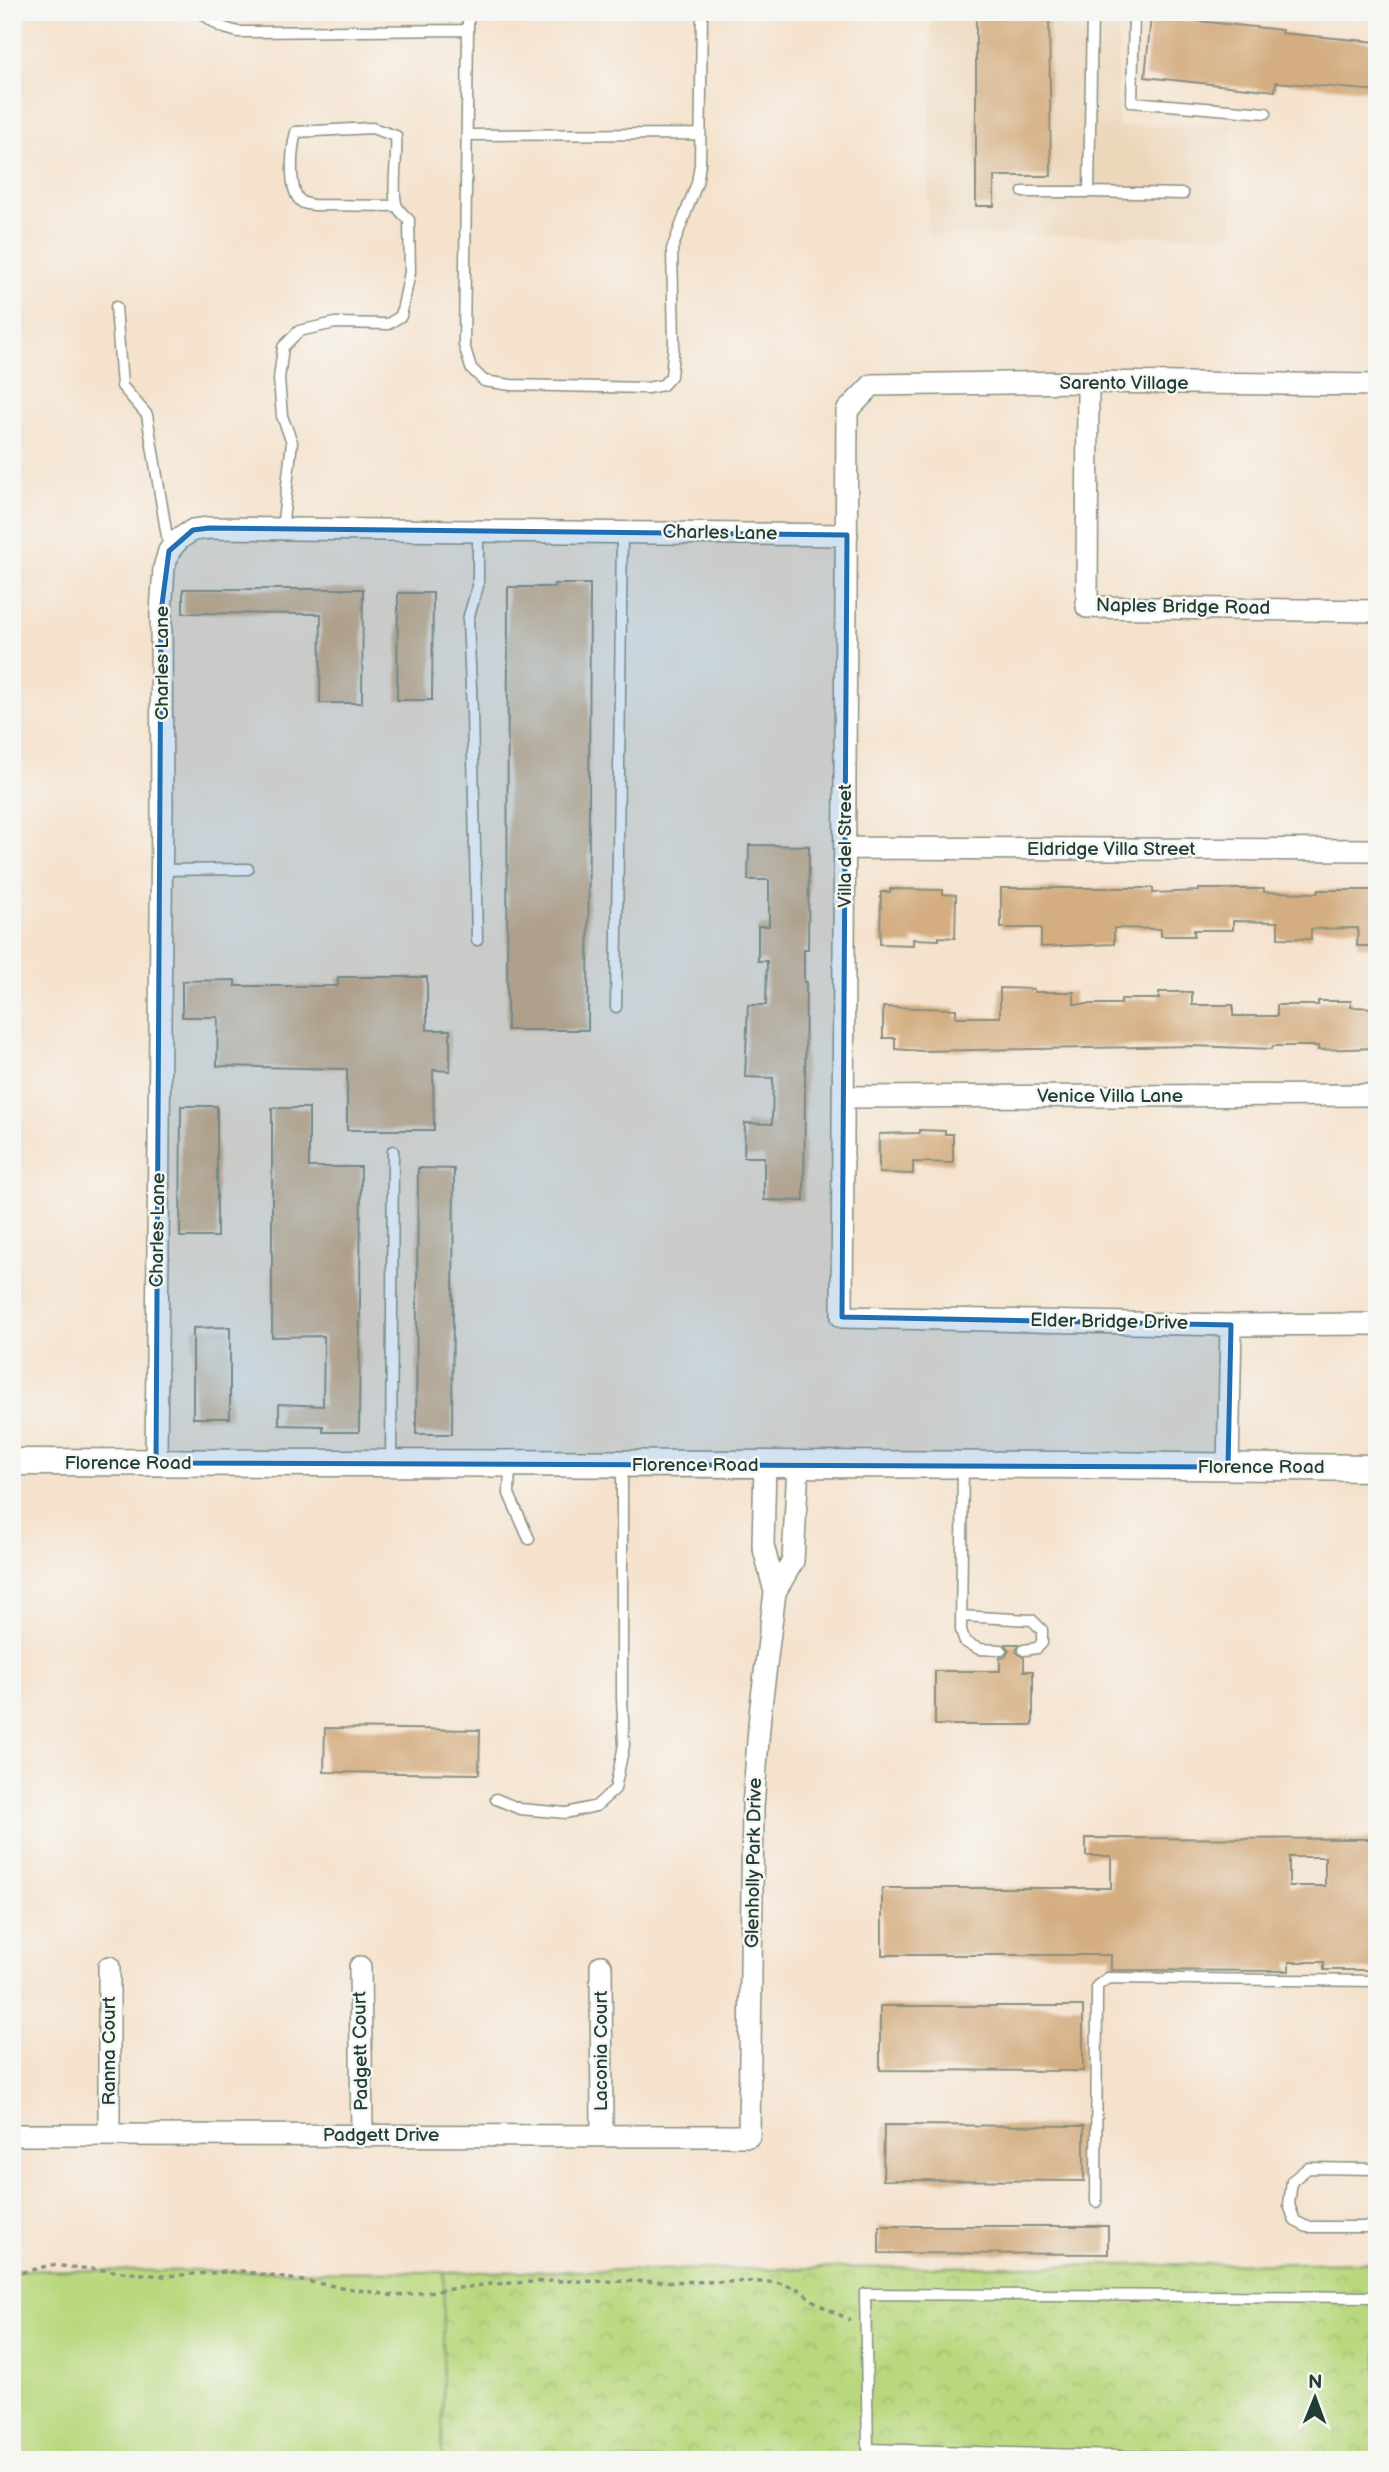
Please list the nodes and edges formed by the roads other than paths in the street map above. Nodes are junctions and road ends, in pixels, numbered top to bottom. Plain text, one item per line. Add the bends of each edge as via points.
1 (200, 12) edge
2 (468, 12) edge
3 (702, 12) edge
4 (1092, 12) edge
5 (1133, 12) edge
6 (468, 30) junction
7 (1266, 113) dead end
8 (699, 134) junction
9 (467, 135) junction
10 (1023, 192) dead end
11 (1089, 192) junction
12 (1183, 194) dead end
13 (397, 206) junction
14 (116, 307) dead end
15 (1088, 382) junction
16 (872, 385) joint
17 (1377, 386) edge
18 (282, 529) junction
19 (478, 531) junction
20 (622, 532) junction
21 (847, 535) junction
22 (169, 551) junction
23 (1377, 611) edge
24 (845, 848) junction
25 (1377, 850) edge
26 (248, 869) dead end
27 (161, 870) junction
28 (477, 940) dead end
29 (616, 1007) dead end
30 (1377, 1095) edge
31 (843, 1097) junction
32 (393, 1151) dead end
33 (842, 1317) joint
34 (1377, 1324) edge
35 (1231, 1325) junction
36 (12, 1462) edge
37 (156, 1462) junction
38 (391, 1463) junction
39 (510, 1464) junction
40 (622, 1465) junction
41 (765, 1465) junction
42 (798, 1465) junction
43 (963, 1465) junction
44 (1228, 1467) junction
45 (1377, 1468) edge
46 (529, 1539) dead end
47 (775, 1592) junction
48 (961, 1616) junction
49 (1001, 1650) dead end
50 (1024, 1650) dead end
51 (496, 1798) dead end
52 (601, 1966) dead end
53 (109, 1967) dead end
54 (360, 1967) dead end
55 (1377, 1981) edge
56 (12, 2134) edge
57 (109, 2135) junction
58 (362, 2135) junction
59 (601, 2136) junction
60 (750, 2136) joint
61 (1377, 2169) edge
62 (1096, 2202) dead end
63 (1377, 2227) edge
64 (1377, 2297) edge
65 (1262, 2460) edge

1 - 6 lane via 238,32
2 - 6 lane
3 - 8 lane
4 - 11 lane
5 - 7 lane via 1132,102
6 - 9 lane
8 - 9 lane
8 - 9 lane via 697,183 672,249 671,376 663,385 647,387 511,386 484,382 471,368 464,345
10 - 11 lane
11 - 12 lane
13 - 13 lane via 396,136 372,128 296,132 294,191 301,202
13 - 18 lane via 409,220 410,272 401,316 388,324 335,323 299,331 283,346 279,379 282,416 292,442
14 - 22 lane via 122,386 147,415
15 - 16 street, Sarento Village
15 - 17 street, Sarento Village
15 - 23 street, Naples Bridge Road via 1087,607
16 - 21 street, Villa del Street via 846,411
18 - 19 street, Charles Lane
18 - 22 street, Charles Lane via 192,530
19 - 20 street, Charles Lane
19 - 28 lane via 478,586 468,619
20 - 21 street, Charles Lane
20 - 29 lane
21 - 24 street, Villa del Street
22 - 27 street, Charles Lane via 161,612
24 - 25 street, Eldridge Villa Street
24 - 31 street, Villa del Street
26 - 27 lane
27 - 37 street, Charles Lane
30 - 31 street, Venice Villa Lane
31 - 33 street, Villa del Street
32 - 38 lane
33 - 35 street, Elder Bridge Drive
34 - 35 street, Elder Bridge Drive
35 - 44 street
36 - 37 street, Florence Road
37 - 38 street, Florence Road
38 - 39 street, Florence Road
39 - 40 street, Florence Road
39 - 46 lane via 509,1494
40 - 41 street, Florence Road
40 - 51 lane via 624,1745 615,1789 596,1806 566,1813 520,1809
41 - 42 street, Florence Road
41 - 47 street, Glenholly Park Drive via 763,1545
42 - 43 street, Florence Road
42 - 47 street, Glenholly Park Drive via 793,1560
43 - 44 street, Florence Road
43 - 48 lane
44 - 45 street, Florence Road
47 - 60 street, Glenholly Park Drive via 753,1807
48 - 49 lane via 965,1643
48 - 50 lane via 1032,1620 1042,1630 1042,1643
52 - 59 street, Laconia Court
53 - 57 street, Ranna Court
54 - 58 street, Padgett Court
55 - 62 lane via 1108,1978 1097,1986
56 - 57 street, Padgett Drive
57 - 58 street, Padgett Drive
58 - 59 street, Padgett Drive
59 - 60 street, Padgett Drive
61 - 63 lane via 1308,2168 1292,2181 1289,2205 1295,2221 1307,2227
64 - 65 lane via 865,2294 867,2449

